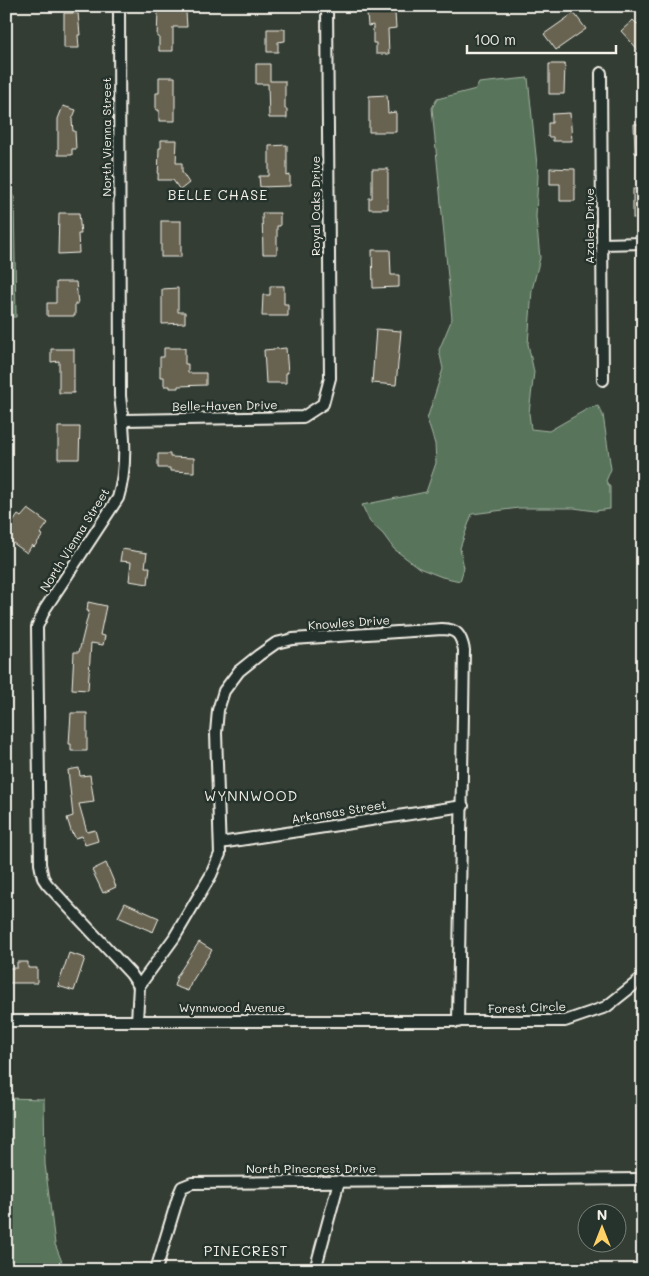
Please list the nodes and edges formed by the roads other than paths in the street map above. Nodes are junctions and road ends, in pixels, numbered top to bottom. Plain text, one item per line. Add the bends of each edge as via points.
1 (119, 6) edge
2 (327, 6) edge
3 (601, 72) dead end
4 (643, 243) edge
5 (602, 244) junction
6 (603, 380) dead end
7 (323, 404) joint
8 (123, 420) junction
9 (462, 806) junction
10 (220, 843) junction
11 (643, 976) edge
12 (139, 986) junction
13 (137, 1020) junction
14 (6, 1021) edge
15 (458, 1022) junction
16 (643, 1179) edge
17 (339, 1181) junction
18 (156, 1270) edge
19 (315, 1270) edge

1 - 8 street, North Vienna Street via 120,396
2 - 7 street, Royal Oaks Drive via 330,378
3 - 5 street, Azalea Drive
4 - 5 street
5 - 6 street, Azalea Drive
7 - 8 street, Belle-Haven Drive via 303,417
8 - 12 street, North Vienna Street via 123,470 118,498 45,609 37,627 40,864 47,884
9 - 10 street, Arkansas Street
9 - 10 street, Knowles Drive via 464,650 462,641 452,629 293,639 276,643 259,655 239,671 224,691 216,732
9 - 15 street, Knowles Drive
10 - 12 street, Knowles Drive via 220,854 211,874 174,938
11 - 15 street, Forest Circle via 606,1007 565,1021
12 - 13 street
13 - 14 street, Wynnwood Avenue
13 - 15 street, Wynnwood Avenue
16 - 17 street, North Pinecrest Drive
17 - 18 street, North Pinecrest Drive via 186,1184 176,1200
17 - 19 street

